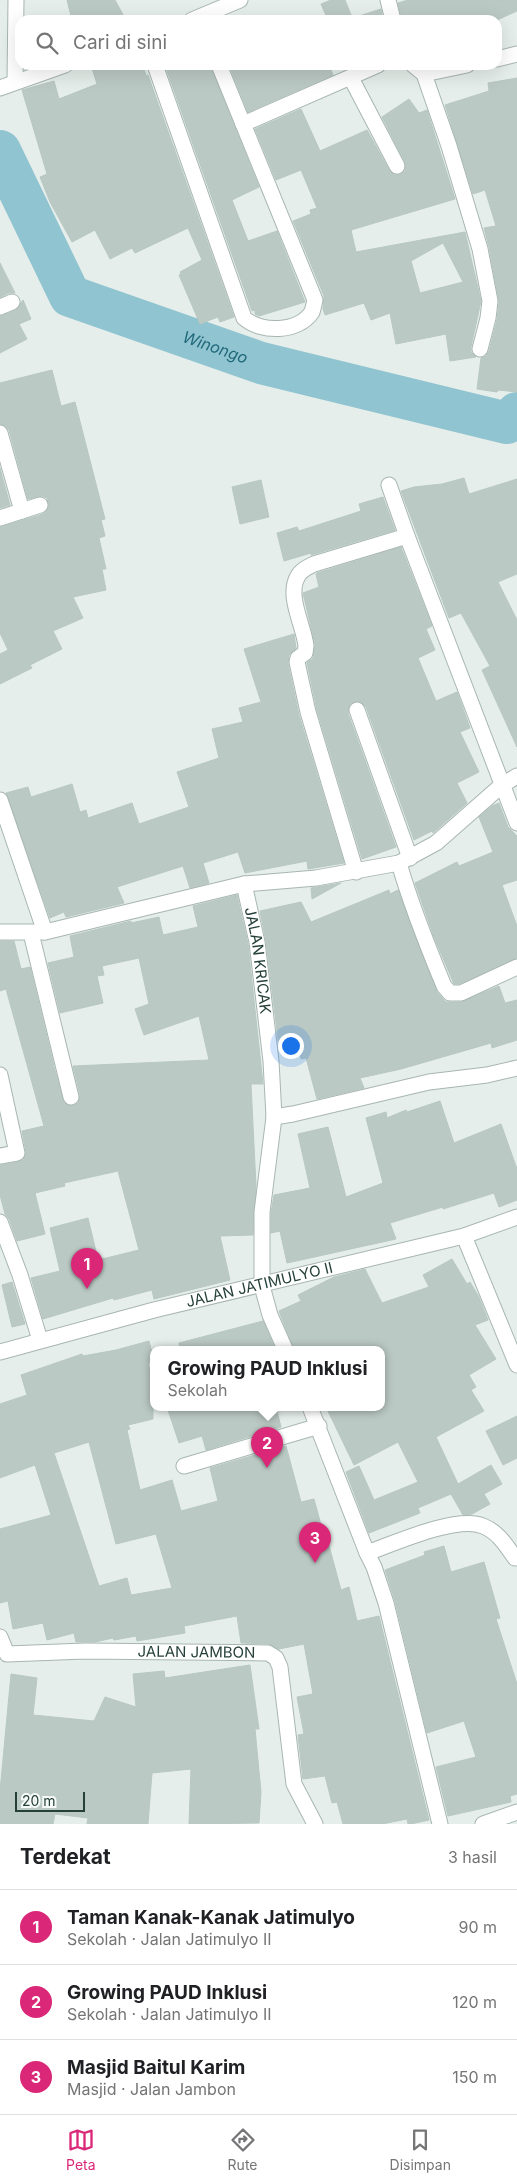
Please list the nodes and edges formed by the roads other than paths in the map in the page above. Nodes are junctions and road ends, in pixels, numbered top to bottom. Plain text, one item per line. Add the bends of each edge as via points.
1 (16, 0) edge
2 (240, 0) edge
3 (388, 0) edge
4 (206, 15) edge
5 (392, 15) edge
6 (517, 54) edge
7 (502, 57) edge
8 (50, 70) edge
9 (157, 70) edge
10 (221, 70) edge
11 (368, 70) edge
12 (418, 70) edge
13 (351, 78) junction
14 (6, 85) edge
15 (243, 124) junction
16 (397, 166) dead end
17 (480, 349) dead end
18 (0, 433) edge
19 (389, 484) dead end
20 (40, 505) dead end
21 (22, 511) junction
22 (0, 518) edge
23 (407, 536) junction
24 (357, 710) dead end
25 (517, 776) edge
26 (502, 785) junction
27 (0, 800) edge
28 (517, 823) edge
29 (405, 860) junction
30 (356, 872) junction
31 (244, 884) junction
32 (0, 932) edge
33 (38, 932) junction
34 (517, 967) edge
35 (517, 1068) edge
36 (0, 1076) edge
37 (72, 1097) dead end
38 (274, 1117) junction
39 (0, 1156) edge
40 (517, 1217) edge
41 (0, 1222) edge
42 (464, 1236) junction
43 (262, 1286) junction
44 (40, 1340) junction
45 (284, 1346) edge
46 (0, 1352) edge
47 (517, 1365) edge
48 (312, 1411) edge
49 (319, 1426) junction
50 (184, 1466) dead end
51 (367, 1553) junction
52 (516, 1561) edge
53 (0, 1637) edge
54 (3, 1655) edge
55 (517, 1812) edge
56 (315, 1824) edge
57 (440, 1824) edge
58 (482, 1824) edge

1 - 14 street
2 - 4 street
3 - 5 street
6 - 7 street
8 - 14 street
9 - 15 street via 240,311 252,325 277,329 299,323 312,312 315,300
10 - 15 street
11 - 13 street
12 - 17 street via 452,156 487,279 490,301
13 - 15 street
13 - 16 street
18 - 21 street
19 - 23 street
20 - 21 street
21 - 22 street
23 - 26 street
23 - 30 street via 314,564 303,570 295,583 294,597 306,646 305,653 297,662 308,712
24 - 29 street
25 - 26 street
26 - 28 street
26 - 29 street via 436,843
27 - 33 street
29 - 30 street
29 - 34 street via 409,898 444,986 450,993 462,993
30 - 31 street
31 - 33 street
31 - 38 street, JALAN KRICAK via 257,942
32 - 33 street
33 - 37 street
35 - 38 street via 429,1082
36 - 39 street via 17,1153
38 - 43 street, JALAN KRICAK via 262,1212
40 - 42 street, JALAN JATIMULYO II
41 - 44 street
42 - 43 street, JALAN JATIMULYO II
42 - 47 street
43 - 44 street, JALAN JATIMULYO II
43 - 45 street, JALAN KRICAK
44 - 46 street, JALAN JATIMULYO II
48 - 49 street
49 - 50 street
49 - 51 street
51 - 52 street via 441,1527 468,1523 482,1526 500,1537
51 - 57 street via 386,1603
53 - 54 street, JALAN JAMBON
54 - 56 street, JALAN JAMBON via 268,1653 276,1658 280,1667 294,1784
55 - 58 street

